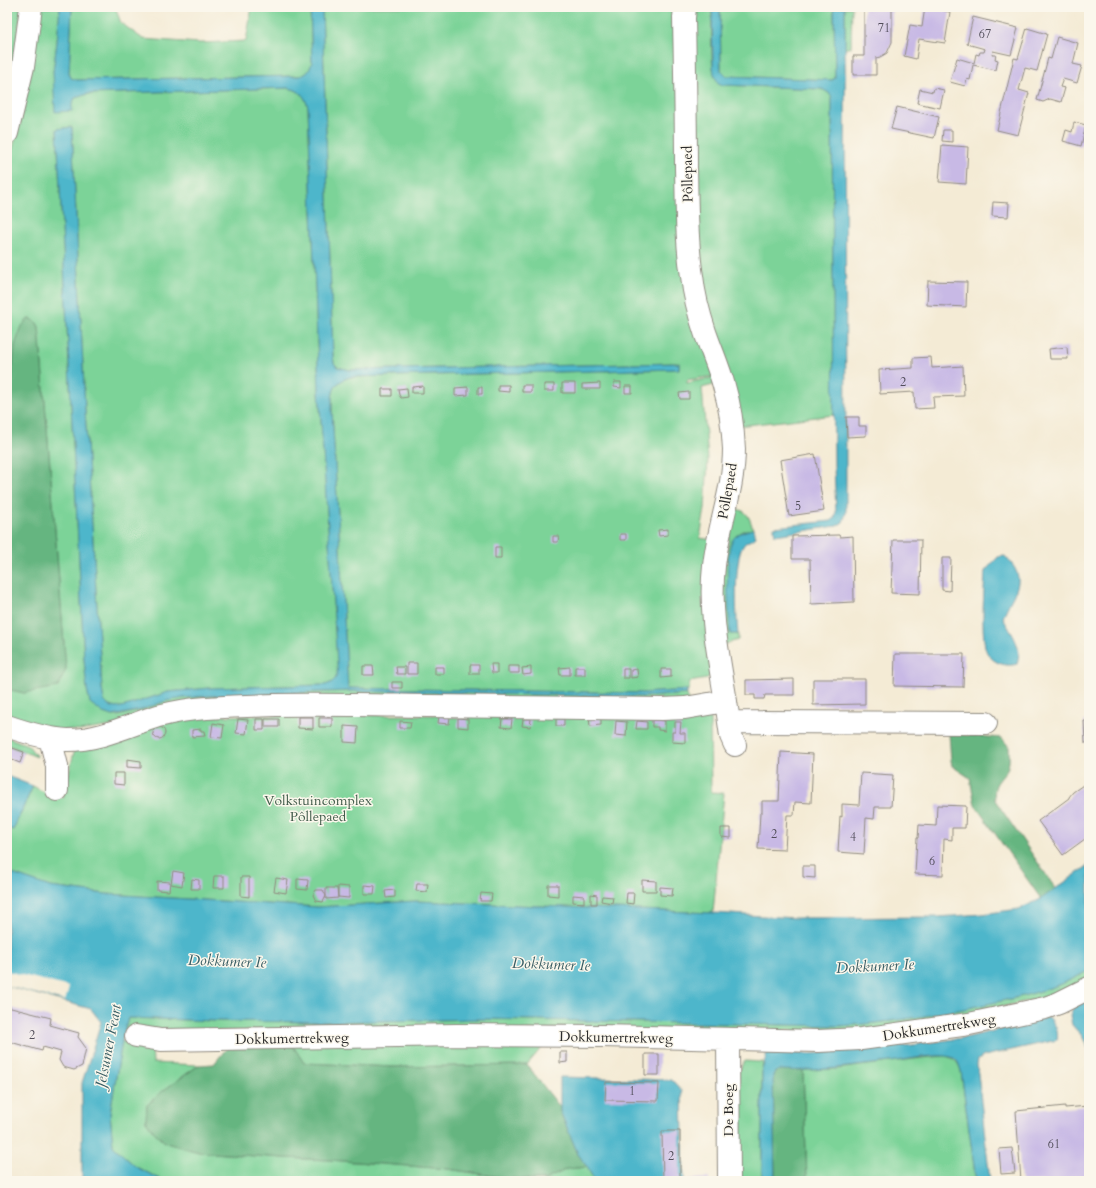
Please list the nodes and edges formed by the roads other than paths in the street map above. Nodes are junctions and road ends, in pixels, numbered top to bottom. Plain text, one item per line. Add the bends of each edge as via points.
1 (31, 7) edge
2 (685, 7) edge
3 (7, 133) edge
4 (726, 701) junction
5 (729, 722) junction
6 (986, 723) dead end
7 (7, 726) edge
8 (50, 738) junction
9 (735, 745) dead end
10 (57, 790) dead end
11 (1089, 988) edge
12 (136, 1036) dead end
13 (728, 1040) junction
14 (729, 1181) edge

1 - 3 street via 23,67
2 - 4 street, Pôllepaed via 687,206 692,275 703,325 725,387 734,450 730,493 714,565 712,593 714,626
4 - 5 street, Pôllepaed
4 - 8 street via 662,709 396,705 208,708 157,717 98,736 70,740
5 - 6 street
5 - 9 street, Pôllepaed
7 - 8 street
8 - 10 street via 57,766
11 - 13 street, Dokkumertrekweg via 1045,1008 908,1034 818,1041
12 - 13 street, Dokkumertrekweg via 161,1040 457,1035
13 - 14 street, De Boeg

